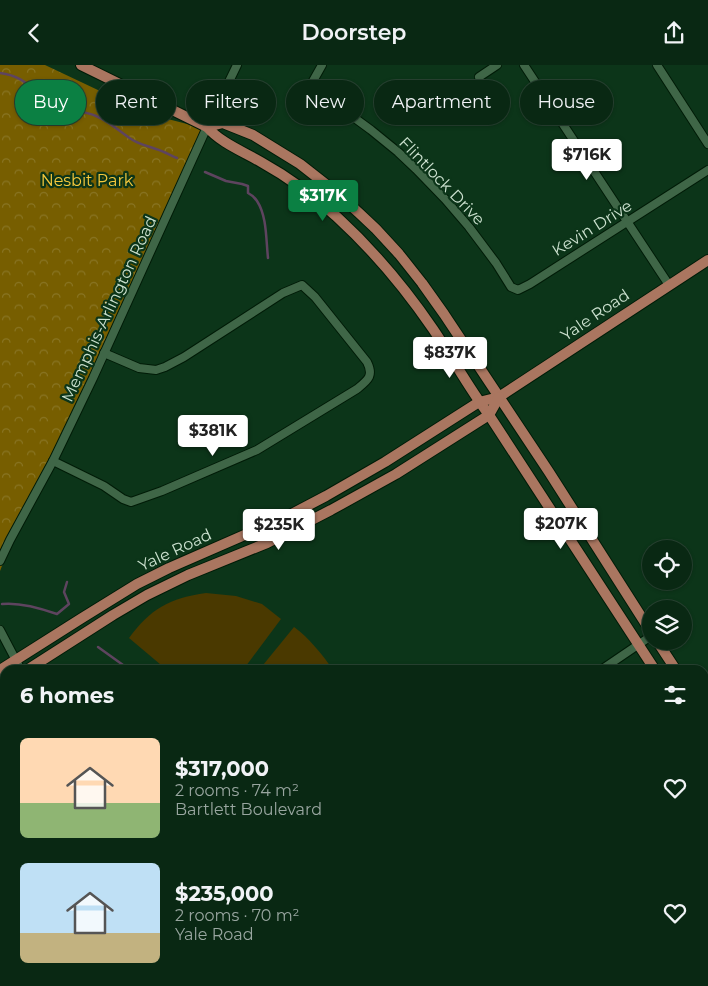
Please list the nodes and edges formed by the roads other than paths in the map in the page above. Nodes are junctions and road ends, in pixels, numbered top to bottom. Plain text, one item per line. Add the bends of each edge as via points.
1 (80, 65) edge
2 (237, 65) edge
3 (322, 65) edge
4 (497, 65) edge
5 (524, 65) edge
6 (667, 65) edge
7 (658, 67) edge
8 (479, 77) dead end
9 (207, 127) junction
10 (708, 144) edge
11 (708, 170) edge
12 (627, 222) junction
13 (376, 229) junction
14 (363, 242) junction
15 (708, 260) edge
16 (669, 285) junction
17 (516, 290) joint
18 (104, 353) junction
19 (499, 397) junction
20 (479, 402) junction
21 (488, 415) junction
22 (53, 461) junction
23 (587, 532) junction
24 (571, 542) junction
25 (0, 561) edge
26 (642, 618) edge
27 (0, 630) edge
28 (642, 642) edge
29 (638, 645) junction
30 (663, 650) edge
31 (15, 659) junction
32 (7, 665) edge
33 (18, 665) edge
34 (35, 665) edge
35 (608, 665) edge
36 (652, 665) edge
37 (673, 665) edge

1 - 9 main road
2 - 9 street, Memphis-Arlington Road
3 - 17 street, Flintlock Drive via 312,84 315,89 370,129 416,169 469,227
4 - 8 street
5 - 12 street
6 - 7 street
7 - 10 street
9 - 13 main road via 223,123 253,135 300,164
9 - 14 main road via 216,137 268,166 312,196
9 - 18 street, Memphis-Arlington Road
11 - 12 street, Kevin Drive
12 - 16 street
12 - 17 street, Kevin Drive
13 - 14 main road
13 - 19 main road via 422,283
14 - 20 main road via 409,295
15 - 16 main road, Yale Road
16 - 19 main road, Yale Road
18 - 22 street, Memphis-Arlington Road
18 - 22 street via 139,368 156,370 165,367 283,293 302,285 370,369 369,377 357,389 257,450 131,506 104,486
19 - 20 main road, Yale Road
19 - 21 main road, Yale Road
19 - 23 main road
20 - 21 main road
20 - 31 main road, Yale Road via 326,496 169,568
21 - 24 main road
21 - 34 main road, Yale Road via 396,474 331,510 267,543 147,595
22 - 25 street, Memphis-Arlington Road
23 - 24 main road
23 - 26 main road
24 - 29 main road
27 - 31 street
28 - 29 street
29 - 35 street
29 - 36 main road
30 - 37 main road
31 - 32 main road, Yale Road
31 - 33 street

